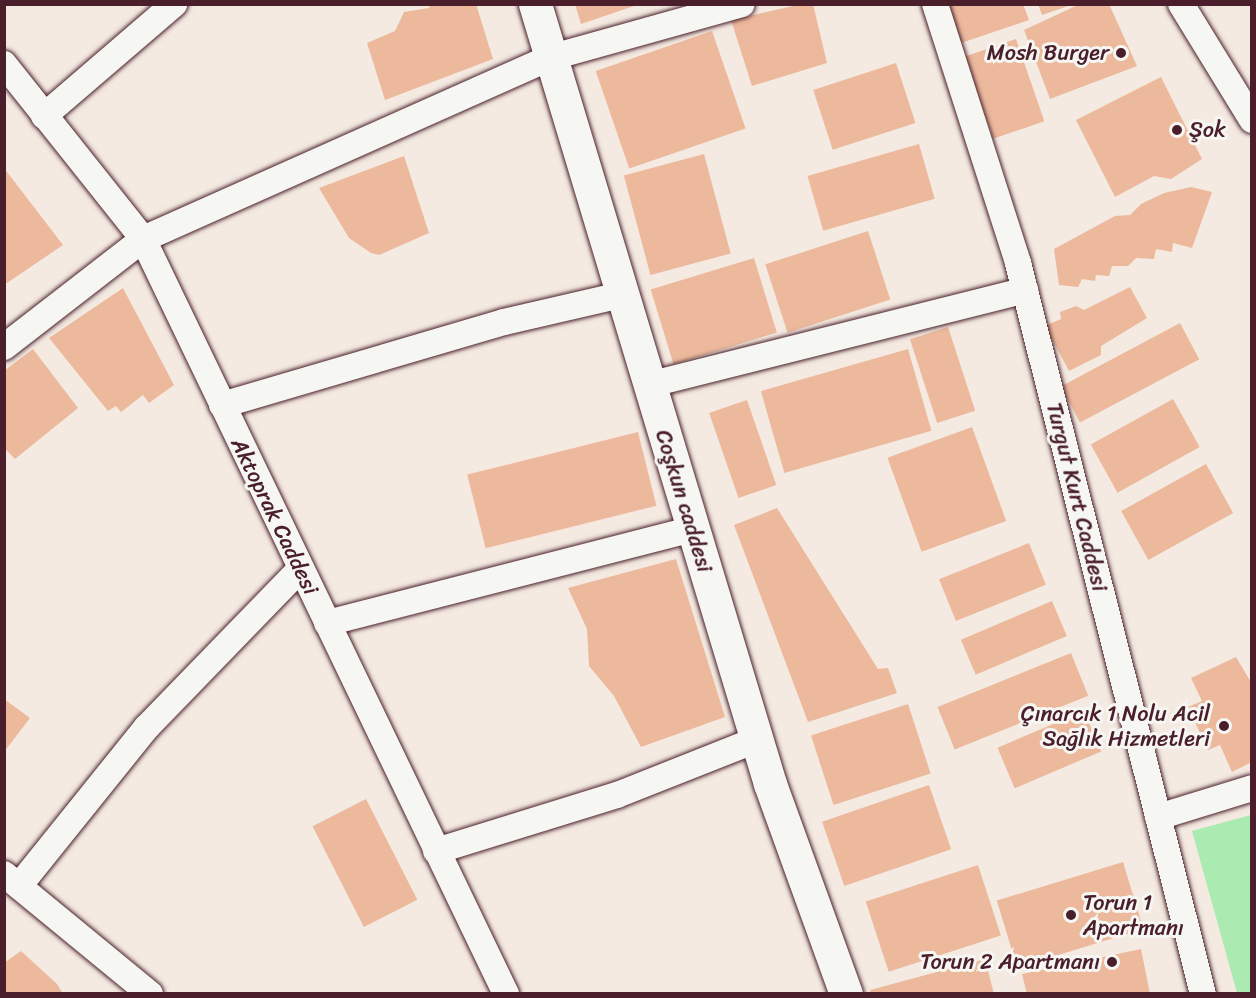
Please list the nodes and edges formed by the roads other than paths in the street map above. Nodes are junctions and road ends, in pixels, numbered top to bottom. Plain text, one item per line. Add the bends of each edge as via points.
1 (174, 4) edge
2 (535, 4) edge
3 (742, 4) edge
4 (935, 4) edge
5 (1181, 4) edge
6 (549, 58) junction
7 (4, 64) edge
8 (44, 116) junction
9 (1251, 120) edge
10 (143, 239) junction
11 (1025, 290) junction
12 (621, 295) junction
13 (4, 347) edge
14 (648, 385) junction
15 (222, 405) junction
16 (692, 529) junction
17 (300, 569) junction
18 (327, 623) junction
19 (756, 740) junction
20 (1251, 788) edge
21 (1158, 817) junction
22 (436, 851) junction
23 (12, 880) edge
24 (150, 993) edge
25 (506, 993) edge
26 (846, 993) edge
27 (1203, 993) edge

1 - 8 street
2 - 6 street, Coşkun caddesi
3 - 6 street
4 - 11 street, Turgut Kurt Caddesi
5 - 9 street
6 - 10 street
6 - 12 street, Coşkun caddesi
7 - 8 street, Aktoprak Caddesi
8 - 10 street, Aktoprak Caddesi
10 - 13 street
10 - 15 street, Aktoprak Caddesi
11 - 14 street
11 - 21 street, Turgut Kurt Caddesi
12 - 14 street, Coşkun caddesi
12 - 15 street via 504,322
14 - 16 street, Coşkun caddesi
15 - 17 street, Aktoprak Caddesi
16 - 18 street
16 - 19 street, Coşkun caddesi
17 - 18 street, Aktoprak Caddesi
17 - 23 street via 147,727
18 - 22 street, Aktoprak Caddesi
19 - 22 street via 617,795
19 - 26 street, Coşkun caddesi
20 - 21 street
21 - 27 street, Turgut Kurt Caddesi
22 - 25 street, Aktoprak Caddesi
23 - 24 street

